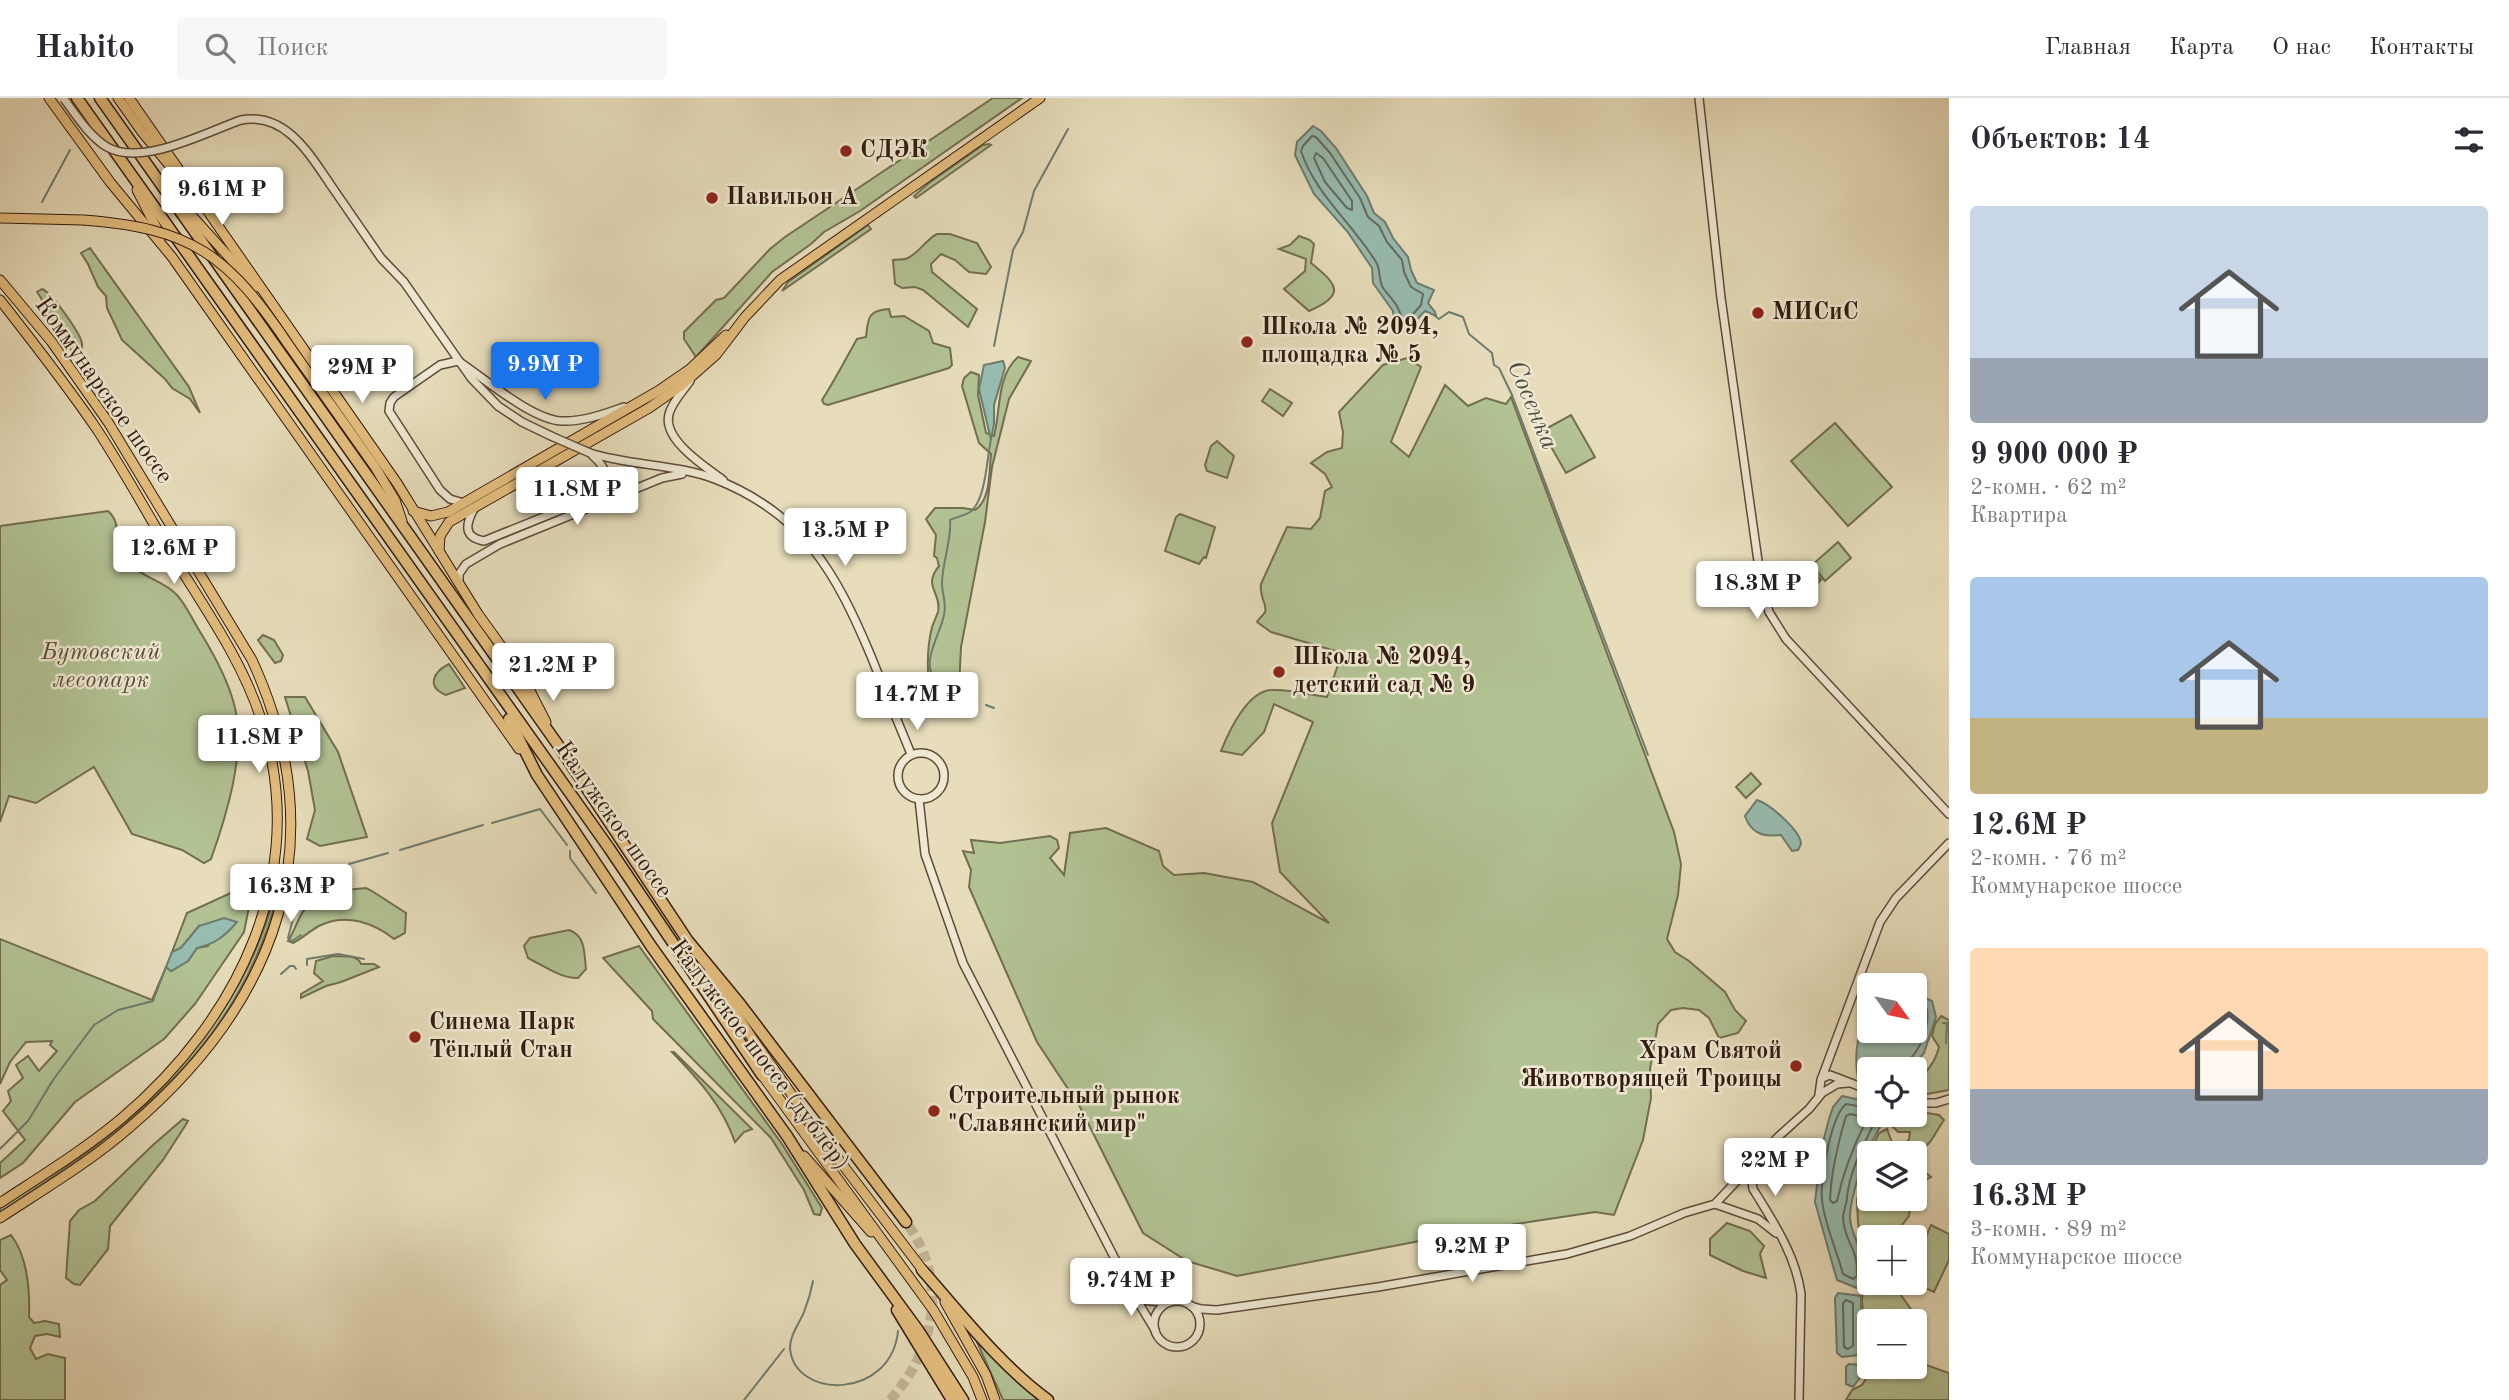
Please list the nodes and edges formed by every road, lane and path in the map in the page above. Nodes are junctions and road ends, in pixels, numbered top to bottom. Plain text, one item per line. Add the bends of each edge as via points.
1 (49, 98) edge
2 (63, 98) edge
3 (77, 98) edge
4 (100, 98) edge
5 (118, 98) edge
6 (129, 98) edge
7 (1040, 98) edge
8 (1699, 98) edge
9 (140, 156) junction
10 (121, 158) junction
11 (204, 204) junction
12 (0, 218) edge
13 (172, 257) junction
14 (0, 280) edge
15 (0, 300) edge
16 (283, 317) junction
17 (745, 317) junction
18 (458, 361) junction
19 (694, 376) junction
20 (642, 401) junction
21 (590, 453) junction
22 (689, 472) junction
23 (732, 487) junction
24 (464, 503) junction
25 (475, 508) junction
26 (414, 511) junction
27 (406, 532) junction
28 (439, 554) junction
29 (461, 589) junction
30 (492, 687) junction
31 (558, 745) junction
32 (911, 754) junction
33 (537, 775) junction
34 (919, 799) junction
35 (1949, 814) edge
36 (1949, 843) edge
37 (688, 941) junction
38 (762, 1075) joint
39 (1826, 1078) junction
40 (1848, 1083) junction
41 (1857, 1086) edge
42 (1831, 1087) junction
43 (1819, 1097) junction
44 (1949, 1099) edge
45 (1927, 1103) edge
46 (787, 1136) junction
47 (1756, 1162) junction
48 (0, 1203) edge
49 (1714, 1204) junction
50 (0, 1218) edge
51 (906, 1222) tunnel mouth
52 (1779, 1236) junction
53 (863, 1255) junction
54 (922, 1270) junction
55 (910, 1277) junction
56 (1132, 1292) junction
57 (1170, 1302) junction
58 (1191, 1306) junction
59 (1217, 1310) junction
60 (1155, 1330) junction
61 (1198, 1331) junction
62 (952, 1400) edge
63 (963, 1400) edge
64 (982, 1400) edge
65 (995, 1400) edge
66 (1048, 1400) edge
67 (1799, 1400) edge

1 - 13 main road, Калужское шоссе (дублёр)
2 - 18 street, bridge via 95,137 130,154 160,149 251,118 280,126 298,140
3 - 10 highway, Калужское шоссе
4 - 9 highway, Калужское шоссе
5 - 11 main road via 167,164
6 - 11 main road
7 - 17 main road via 791,271
8 - 35 street via 1728,350 1769,612 1786,639
9 - 16 main road
9 - 27 highway, Калужское шоссе
10 - 13 main road
10 - 30 highway, Калужское шоссе
11 - 16 main road
12 - 27 main road, bridge via 146,227 210,254 248,288 375,467 395,500
13 - 33 main road, Калужское шоссе (дублёр)
14 - 50 main road, Коммунарское шоссе via 51,341 108,422 235,630 276,719 292,817 288,872 278,914 259,966 231,1016 181,1078 131,1126
15 - 48 main road, Коммунарское шоссе via 96,428 235,662 261,717 278,816 277,847 262,919 242,969 211,1020 171,1070 122,1118
16 - 26 main road
17 - 19 main road
17 - 20 main road via 700,360
18 - 20 street via 526,408 551,419 580,420
18 - 21 street, bridge via 498,406
18 - 24 street via 440,365 394,397 389,411 440,491
19 - 23 street via 670,411 670,427 679,443
19 - 25 main road via 649,408
20 - 24 main road
21 - 22 street
21 - 25 street via 606,473 603,486 593,497 484,541 472,537 466,527
22 - 23 street
22 - 29 street via 662,478 500,544 463,567 458,578
23 - 32 street via 780,516 826,564 857,621
24 - 26 main road via 439,516
25 - 28 main road via 445,527
26 - 28 main road
27 - 31 highway, Калужское шоссе
28 - 29 main road
29 - 31 main road via 522,675
30 - 33 highway
30 - 38 highway, Калужское шоссе
31 - 37 highway, Калужское шоссе
32 - 34 street via 901,764 898,781 904,793
32 - 34 street via 931,755 944,773 939,790
33 - 46 highway, Калужское шоссе (дублёр)
34 - 56 street via 925,854 963,963
36 - 39 street via 1896,898 1880,922
37 - 51 highway
37 - 54 main road, Калужское шоссе via 820,1135
38 - 55 main road, Калужское шоссе
39 - 40 street
39 - 42 street via 1834,1082
39 - 43 street
40 - 41 street
40 - 42 street
42 - 43 street
43 - 47 street
44 - 45 street
46 - 53 highway
46 - 55 main road, Калужское шоссе (дублёр)
47 - 49 street
47 - 52 street via 1753,1189
49 - 52 street via 1758,1219
49 - 59 street via 1567,1254
52 - 67 street via 1794,1263 1801,1294
53 - 62 highway
53 - 63 highway
54 - 65 main road, Калужское шоссе via 962,1330
54 - 66 highway via 1016,1374
55 - 64 main road, Калужское шоссе via 952,1338
56 - 57 street via 1149,1301
56 - 60 street
57 - 58 street
57 - 60 street via 1157,1313
58 - 59 street
58 - 61 street via 1199,1317
59 - 61 street
60 - 61 street via 1162,1341 1174,1346 1191,1342

